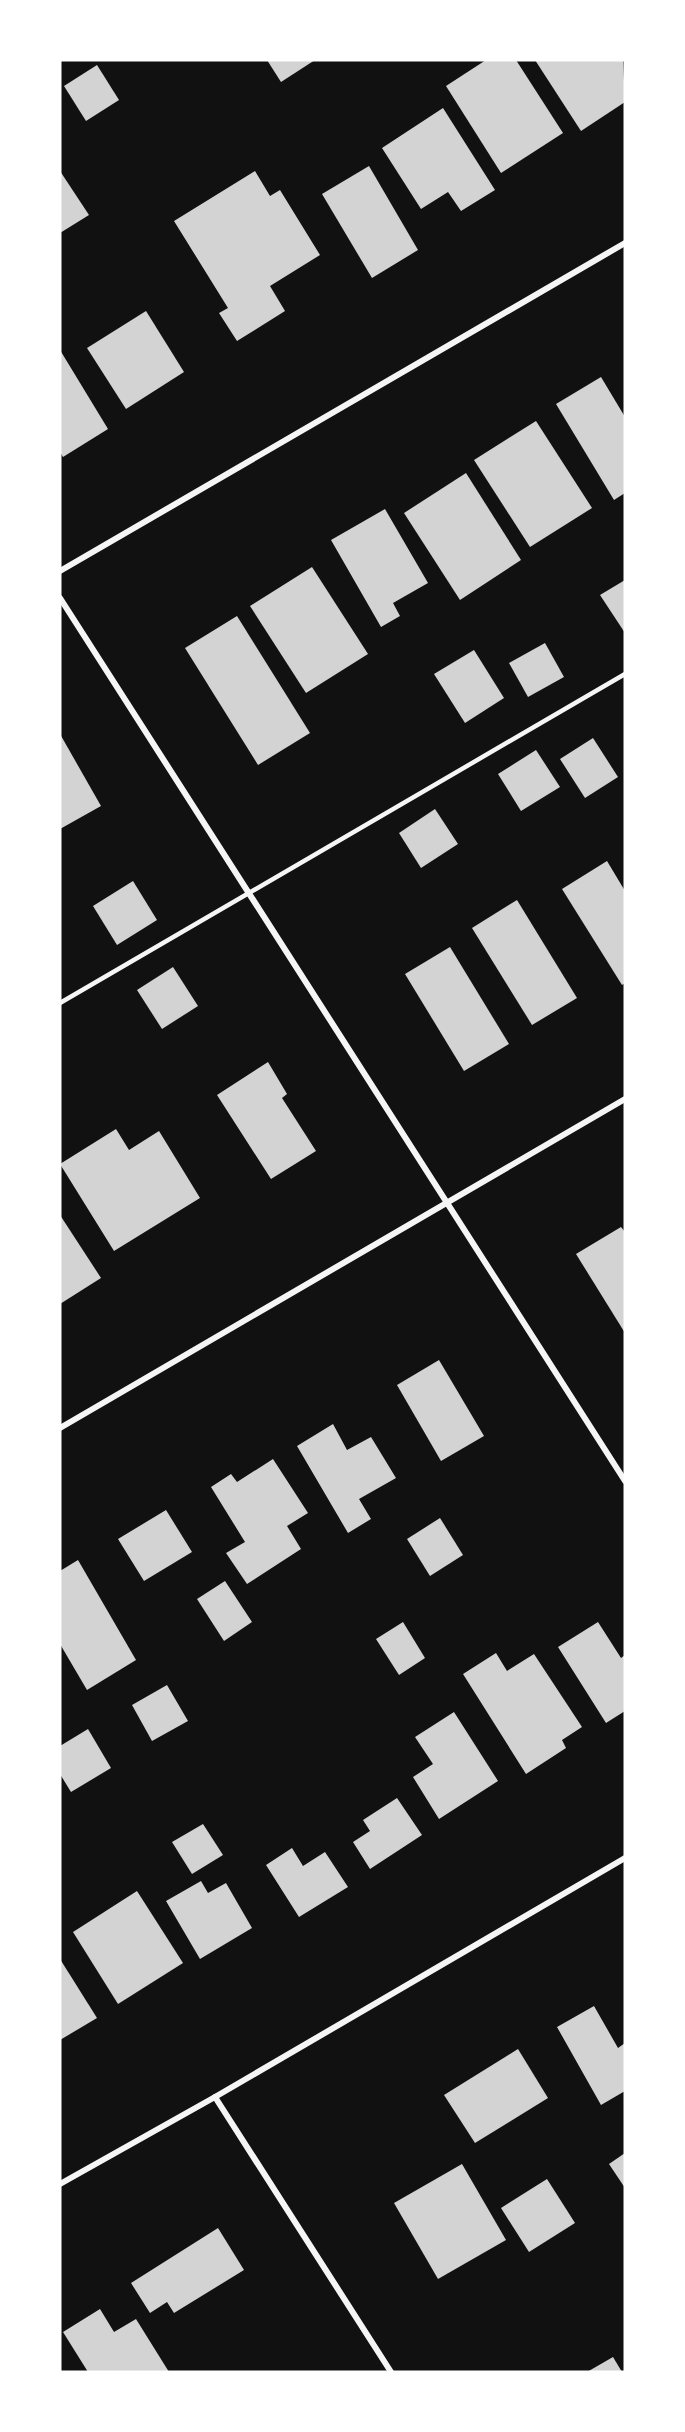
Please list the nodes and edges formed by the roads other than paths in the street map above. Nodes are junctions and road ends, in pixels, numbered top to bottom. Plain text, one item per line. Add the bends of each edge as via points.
1 (625, 243) edge
2 (60, 571) edge
3 (60, 598) edge
4 (625, 674) edge
5 (249, 893) junction
6 (60, 1003) edge
7 (625, 1099) edge
8 (447, 1203) junction
9 (60, 1428) edge
10 (625, 1481) edge
11 (625, 1858) edge
12 (215, 2097) junction
13 (60, 2184) edge
14 (390, 2372) edge

1 - 2 street
3 - 5 street
4 - 5 lane
5 - 6 lane
5 - 8 street
7 - 8 street
8 - 9 street
8 - 10 street
11 - 12 street
12 - 13 street
12 - 14 street

